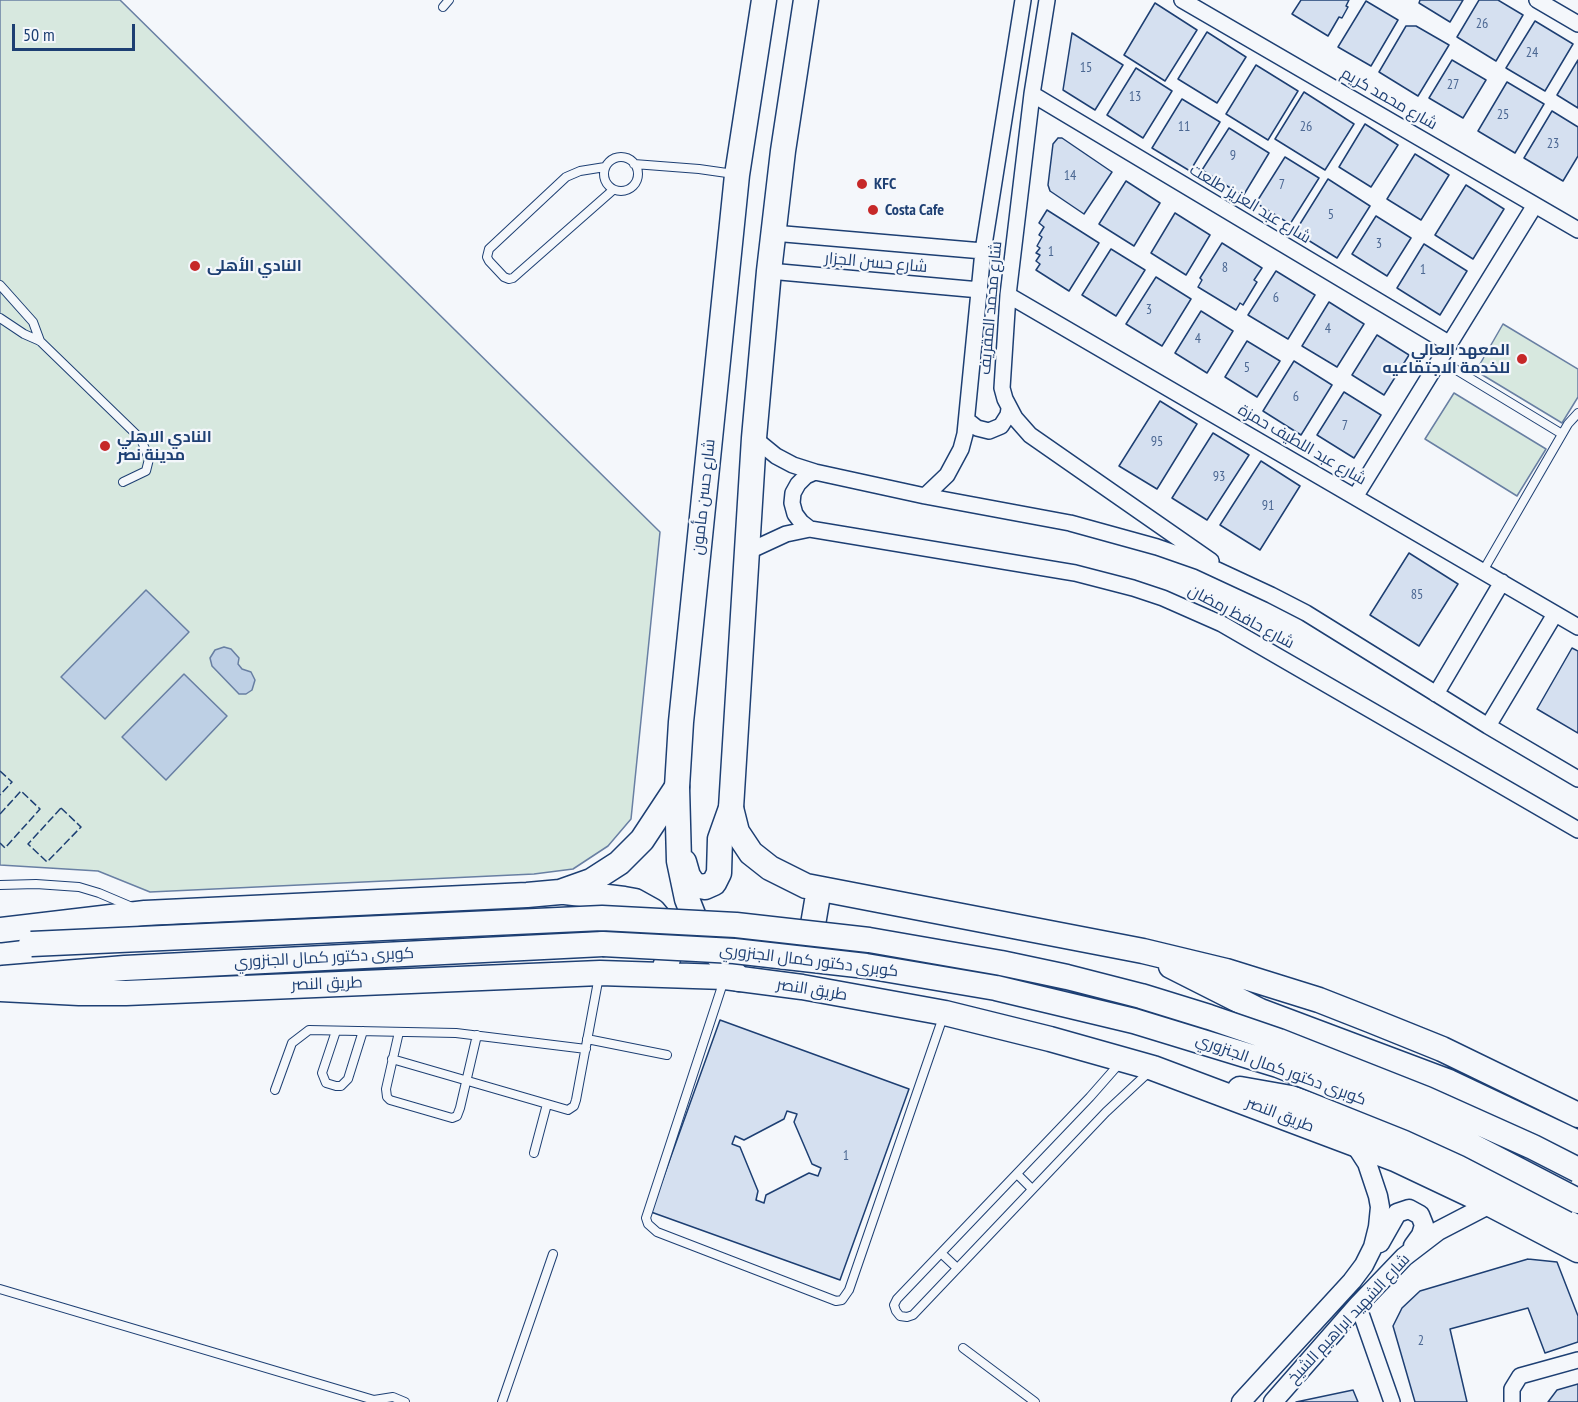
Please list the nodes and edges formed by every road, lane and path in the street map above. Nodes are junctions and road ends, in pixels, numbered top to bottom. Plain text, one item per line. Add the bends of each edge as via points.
1 (449, 0) edge
2 (764, 0) edge
3 (806, 0) edge
4 (1023, 0) edge
5 (1047, 0) edge
6 (1182, 0) edge
7 (1538, 0) edge
8 (443, 7) dead end
9 (1578, 24) edge
10 (1032, 94) junction
11 (634, 164) junction
12 (605, 167) junction
13 (737, 175) junction
14 (612, 190) junction
15 (1535, 205) junction
16 (1578, 230) edge
17 (773, 233) junction
18 (983, 251) junction
19 (768, 271) junction
20 (0, 285) edge
21 (980, 290) junction
22 (1008, 295) junction
23 (0, 318) edge
24 (40, 341) junction
25 (1450, 344) junction
26 (1440, 360) junction
27 (1009, 409) junction
28 (1578, 413) edge
29 (967, 420) junction
30 (1563, 434) junction
31 (754, 438) junction
32 (815, 472) junction
33 (123, 483) dead end
34 (925, 496) junction
35 (1355, 497) junction
36 (810, 529) junction
37 (747, 552) junction
38 (1484, 572) junction
39 (1236, 578) junction
40 (1502, 582) junction
41 (1555, 614) junction
42 (1578, 627) edge
43 (1436, 694) junction
44 (1488, 726) junction
45 (1578, 779) edge
46 (676, 787) junction
47 (731, 808) junction
48 (1578, 830) edge
49 (679, 842) junction
50 (0, 885) edge
51 (819, 889) junction
52 (560, 892) junction
53 (145, 913) junction
54 (0, 930) edge
55 (0, 943) edge
56 (1143, 951) junction
57 (600, 973) junction
58 (662, 975) junction
59 (0, 978) edge
60 (732, 978) junction
61 (802, 987) junction
62 (0, 990) edge
63 (945, 1013) junction
64 (336, 1031) junction
65 (363, 1031) junction
66 (399, 1032) junction
67 (477, 1035) junction
68 (588, 1040) junction
69 (586, 1049) junction
70 (667, 1055) dead end
71 (392, 1059) junction
72 (1123, 1059) junction
73 (1153, 1068) junction
74 (467, 1081) junction
75 (1196, 1083) junction
76 (275, 1090) dead end
77 (548, 1104) junction
78 (1578, 1115) edge
79 (1354, 1143) junction
80 (1578, 1143) edge
81 (534, 1153) dead end
82 (1578, 1170) edge
83 (1017, 1174) junction
84 (1032, 1189) junction
85 (1578, 1201) edge
86 (1490, 1204) junction
87 (1578, 1228) edge
88 (1578, 1250) edge
89 (941, 1253) junction
90 (553, 1254) dead end
91 (1404, 1257) junction
92 (1364, 1265) junction
93 (957, 1268) junction
94 (0, 1289) edge
95 (1358, 1305) junction
96 (963, 1347) dead end
97 (1578, 1360) edge
98 (405, 1402) edge
99 (501, 1402) edge
100 (1035, 1402) edge
101 (1241, 1402) edge
102 (1273, 1402) edge
103 (1392, 1402) edge
104 (1512, 1402) edge

1 - 8 lane
2 - 13 main road, شارع حسن مأمون
3 - 17 main road
4 - 18 street, شارع محمد المقريف
5 - 10 street, شارع محمد المقريف
6 - 15 street, شارع محمد كريم
7 - 9 street
10 - 22 street, شارع محمد المقريف
10 - 25 street, شارع عبد العزيز طلعت
11 - 12 lane via 621,157
11 - 13 lane
11 - 14 lane via 638,177 631,188
12 - 14 lane via 603,176
12 - 14 lane via 566,177 489,249 489,261 504,277 513,278
13 - 46 main road, شارع حسن مأمون
15 - 16 street, شارع محمد كريم
15 - 25 street
17 - 18 street, شارع حسن الجزار
17 - 19 main road
18 - 21 street, شارع محمد المقريف
19 - 21 street, شارع حسن الجزار
19 - 31 main road
20 - 24 lane via 33,322
21 - 29 street, شارع محمد المقريف
22 - 27 street, شارع محمد المقريف via 1002,388
22 - 35 street, شارع عبد اللطيف حمزة
23 - 24 lane
24 - 33 lane via 141,439 149,459 146,471
25 - 26 street
26 - 30 lane
26 - 35 street
27 - 29 street via 1006,421 989,431
27 - 39 street, شارع محمد المقريف via 1030,435
28 - 30 lane
29 - 34 street, شارع محمد المقريف via 966,435 955,463
30 - 38 lane
31 - 32 street, شارع حافظ رمضان via 776,456
31 - 37 main road
32 - 34 street, شارع حافظ رمضان
32 - 36 street via 798,484 792,503 795,514
34 - 39 street, شارع حافظ رمضان via 1114,534
35 - 38 street, شارع عبد اللطيف حمزة
36 - 37 street, شارع حافظ رمضان via 786,534
36 - 48 street, شارع حافظ رمضان via 1075,573 1163,598 1222,624
37 - 47 main road
38 - 40 street, شارع عبد اللطيف حمزة
39 - 43 street, شارع حافظ رمضان via 1306,613
40 - 41 street, شارع عبد اللطيف حمزة
40 - 43 street
41 - 42 street, شارع عبد اللطيف حمزة
41 - 44 street
43 - 44 street, شارع حافظ رمضان
44 - 45 street, شارع حافظ رمضان
46 - 49 main road, شارع حسن مأمون
46 - 52 main road via 642,840 619,863 591,881
47 - 49 main road via 720,839 718,878 710,886 699,887 690,881
47 - 51 main road via 737,832 751,853 794,881
49 - 60 main road, شارع حسن مأمون via 682,880 694,917
50 - 53 lane via 79,887
51 - 56 main road
51 - 61 main road
52 - 53 main road
52 - 58 main road via 635,901 653,911 668,929 670,940
53 - 54 main road
55 - 82 main road, كوبرى دكتور كمال الجنزوري, bridge via 602,918 736,925 869,940 1045,972 1209,1017 1416,1095
56 - 78 main road via 1319,1000 1442,1049
56 - 80 main road via 1260,1011 1408,1066
57 - 58 main road, طريق النصر
57 - 62 main road, طريق النصر via 126,993
57 - 68 lane
58 - 60 main road, طريق النصر
59 - 85 main road, كوبرى دكتور كمال الجنزوري, bridge via 603,944 734,951 866,966 1061,1002 1186,1035 1278,1065 1460,1140
60 - 61 main road, طريق النصر
60 - 63 lane via 646,1218 657,1232 836,1300 842,1300 849,1290
61 - 63 main road, طريق النصر
63 - 72 main road, طريق النصر
64 - 65 lane
64 - 65 lane via 322,1073 326,1083 341,1086 348,1079
64 - 76 lane via 309,1030 292,1043
65 - 66 lane
66 - 67 lane
66 - 71 lane
67 - 69 lane
67 - 74 lane
68 - 69 lane
68 - 70 lane
69 - 77 lane via 574,1106 568,1110
71 - 74 lane
71 - 74 lane via 387,1097 448,1118 457,1116
72 - 73 main road, طريق النصر
72 - 83 lane
73 - 75 main road, طريق النصر
73 - 84 lane
74 - 77 lane
75 - 79 main road, طريق النصر
75 - 87 main road via 1300,1101 1366,1125 1487,1180
77 - 81 lane
79 - 86 main road, طريق النصر
79 - 92 street, شارع الشهيد ابراهيم الشيخ via 1371,1173 1380,1207 1373,1247
83 - 84 lane
83 - 89 lane
84 - 93 lane
86 - 88 main road, طريق النصر
86 - 91 street, شارع الشهيد ابراهيم الشيخ via 1438,1231
89 - 93 lane
89 - 93 lane via 897,1299 894,1305 900,1316 913,1315
90 - 99 lane
91 - 92 street via 1424,1225 1420,1215 1409,1209 1397,1213
91 - 95 street, شارع الشهيد ابراهيم الشيخ
92 - 101 street, شارع الشهيد ابراهيم الشيخ
94 - 98 lane via 374,1400 393,1397
95 - 102 street, شارع الشهيد ابراهيم الشيخ
95 - 103 street
96 - 100 lane
97 - 104 street via 1520,1376 1512,1389

